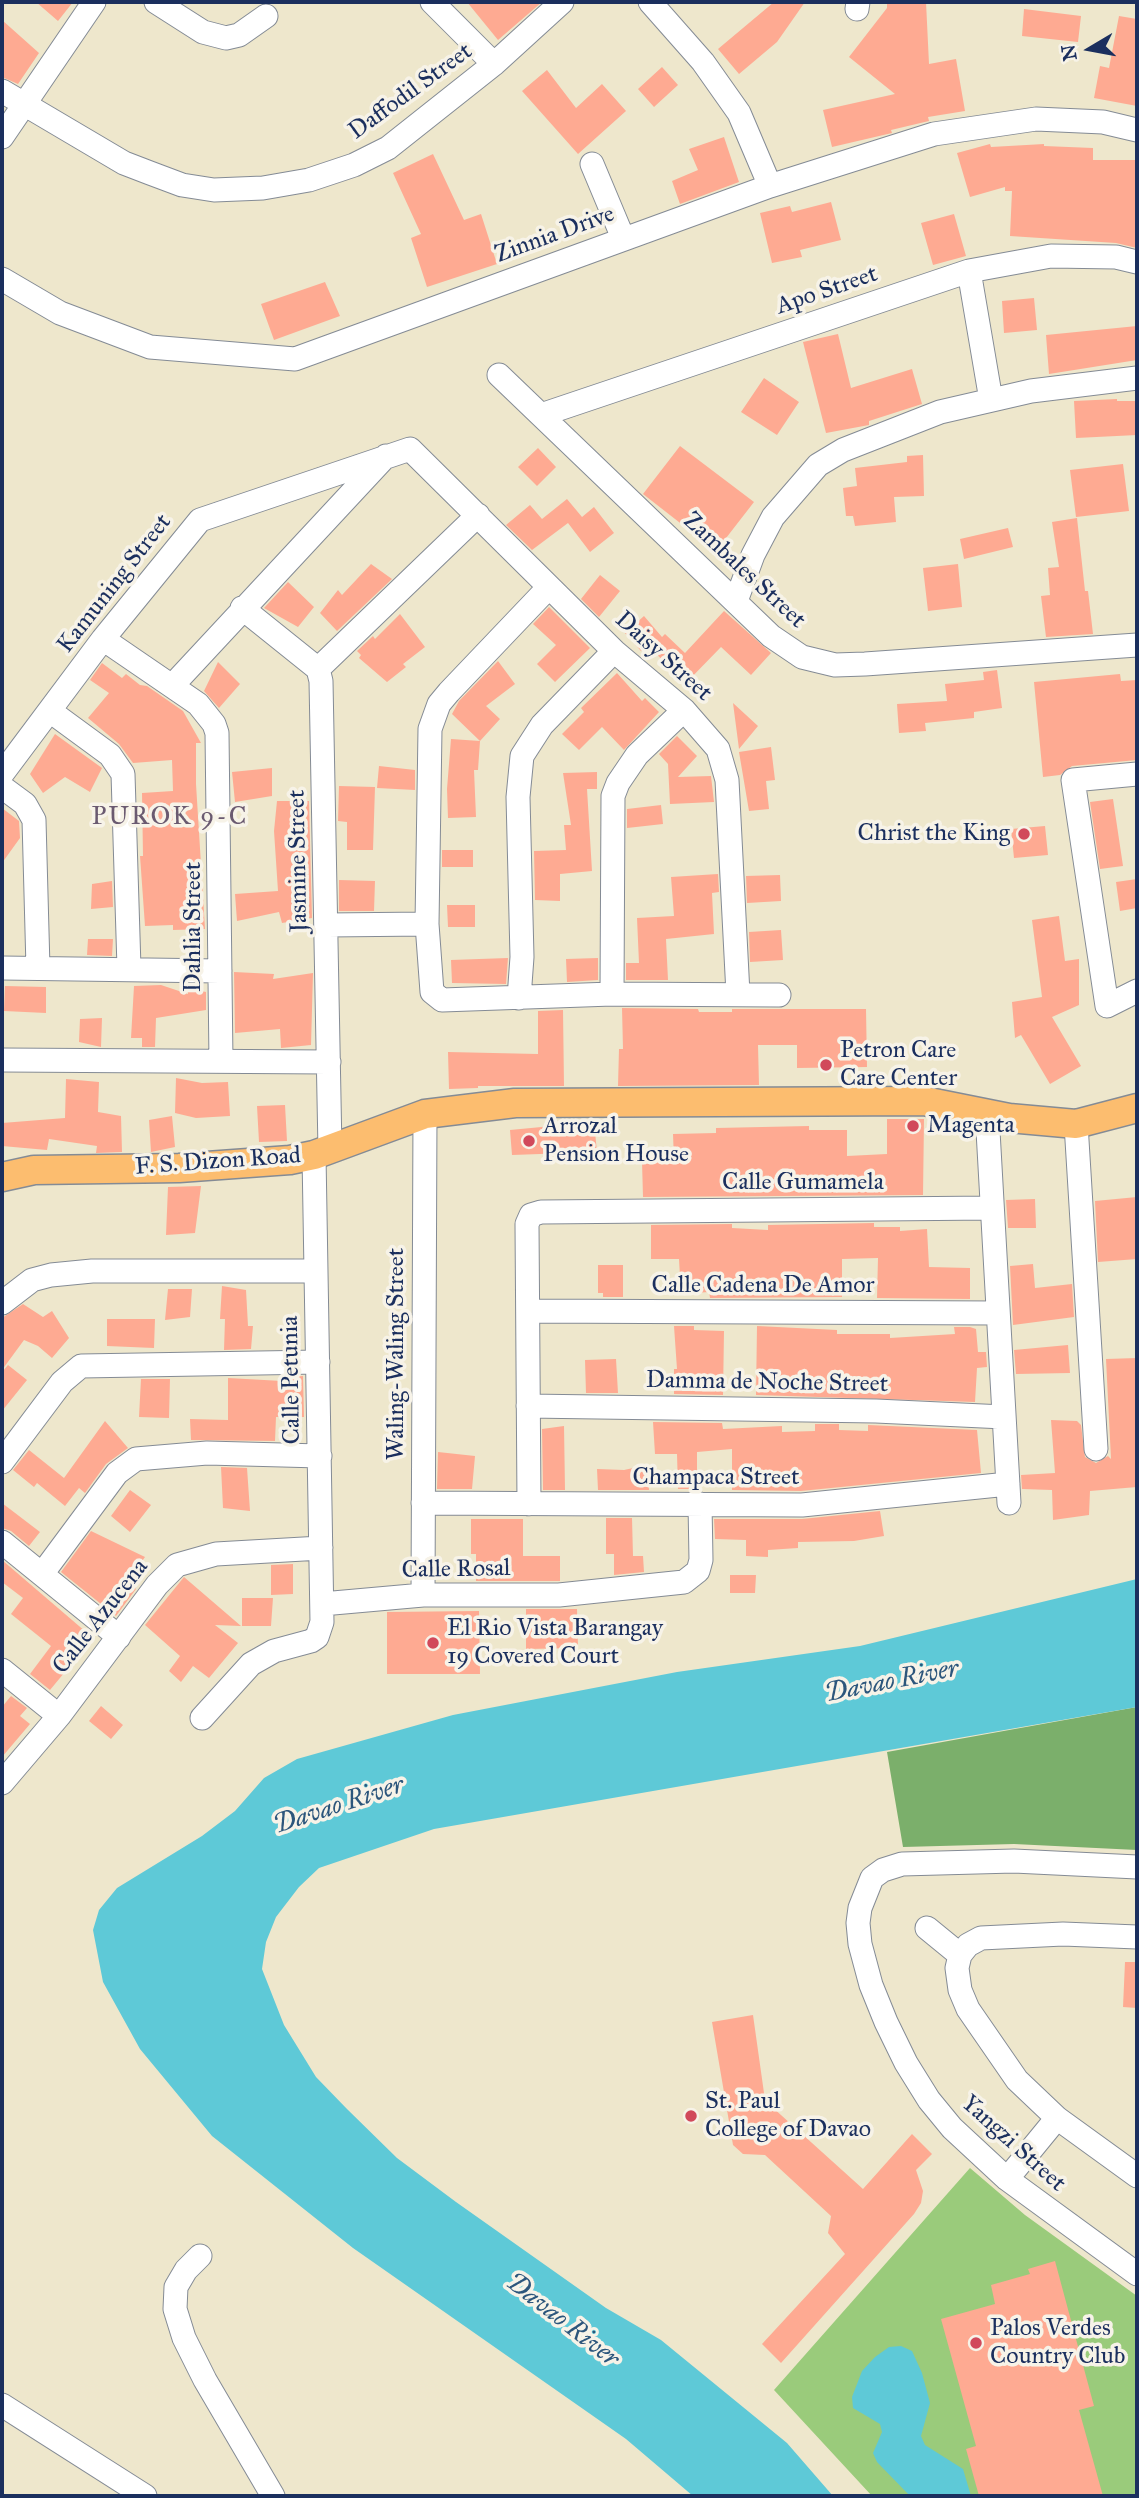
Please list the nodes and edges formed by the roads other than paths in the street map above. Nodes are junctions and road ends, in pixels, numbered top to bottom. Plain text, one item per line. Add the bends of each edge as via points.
1 (94, 2) edge
2 (156, 2) edge
3 (432, 2) edge
4 (562, 2) edge
5 (650, 2) edge
6 (266, 16) dead end
7 (494, 64) junction
8 (2, 91) edge
9 (23, 104) junction
10 (1137, 130) edge
11 (2, 137) edge
12 (592, 164) dead end
13 (770, 186) junction
14 (623, 238) junction
15 (1137, 262) edge
16 (969, 271) junction
17 (2, 279) edge
18 (499, 375) dead end
19 (1137, 378) edge
20 (991, 400) junction
21 (541, 415) junction
22 (388, 454) junction
23 (478, 515) junction
24 (549, 587) junction
25 (736, 601) junction
26 (242, 608) junction
27 (103, 639) junction
28 (1137, 645) edge
29 (614, 651) junction
30 (317, 669) junction
31 (172, 686) junction
32 (684, 710) junction
33 (50, 711) junction
34 (1137, 774) edge
35 (2, 775) edge
36 (2, 787) edge
37 (427, 924) junction
38 (327, 925) junction
39 (2, 968) edge
40 (38, 968) junction
41 (129, 968) junction
42 (220, 971) junction
43 (1137, 991) edge
44 (612, 994) junction
45 (738, 994) junction
46 (779, 995) dead end
47 (519, 998) junction
48 (2, 1060) edge
49 (220, 1060) junction
50 (329, 1062) junction
51 (1137, 1108) edge
52 (987, 1112) junction
53 (425, 1114) junction
54 (1076, 1124) junction
55 (322, 1153) junction
56 (3, 1175) edge
57 (992, 1208) junction
58 (316, 1271) junction
59 (2, 1303) edge
60 (528, 1311) junction
61 (998, 1313) junction
62 (318, 1362) junction
63 (528, 1406) junction
64 (1004, 1417) junction
65 (1096, 1449) dead end
66 (320, 1456) junction
67 (2, 1462) edge
68 (423, 1503) junction
69 (529, 1504) junction
70 (700, 1504) junction
71 (2, 1542) edge
72 (321, 1548) junction
73 (42, 1574) junction
74 (423, 1595) junction
75 (322, 1604) junction
76 (119, 1637) junction
77 (2, 1670) edge
78 (59, 1716) junction
79 (202, 1718) dead end
80 (2, 1783) edge
81 (1137, 1867) edge
82 (927, 1928) dead end
83 (1137, 1937) edge
84 (960, 1955) junction
85 (1057, 2118) junction
86 (1137, 2176) edge
87 (1007, 2179) junction
88 (200, 2256) dead end
89 (1137, 2274) edge
90 (2, 2405) edge
91 (145, 2496) edge
92 (273, 2496) edge

1 - 9 street
2 - 6 street via 215,36 239,35
3 - 7 street
4 - 7 street, Daffodil Street
5 - 13 street via 703,62 739,113
7 - 9 street, Daffodil Street via 388,148 309,180 263,188 215,190 182,185 124,163
8 - 9 street, Daffodil Street
9 - 11 street
10 - 13 street, Zinnia Drive via 1103,122 1036,119 934,134
12 - 14 street
13 - 14 street, Zinnia Drive
14 - 17 street, Zinnia Drive via 295,359 150,347 60,313
15 - 16 street, Apo Street via 1116,257 1051,256
16 - 20 street
16 - 21 street, Apo Street
18 - 21 street, Zambales Street
19 - 20 street
20 - 25 street via 929,416 843,450 818,465 773,517
21 - 25 street, Zambales Street
22 - 23 street, Daisy Street via 414,451
22 - 26 street
22 - 27 street, Kamuning Street via 200,520
23 - 24 street, Daisy Street
23 - 30 street
24 - 29 street, Daisy Street
24 - 37 street via 449,692 433,717 428,748
25 - 28 street, Zambales Street via 787,648 835,665
26 - 30 street
26 - 31 street
27 - 31 street, Dahlia Street
27 - 33 street, Kamuning Street
29 - 32 street, Daisy Street
29 - 47 street via 542,725 522,756
30 - 38 street, Jasmine Street via 322,694
31 - 42 street, Dahlia Street via 208,715 219,746
32 - 44 street via 627,768 613,796
32 - 45 street, Daisy Street via 718,748 725,763
33 - 35 street, Kamuning Street
33 - 41 street via 110,755 123,774
34 - 43 street via 1073,780 1107,1006
36 - 40 street via 25,804 34,820
37 - 38 street
37 - 47 street via 432,992 442,1000
38 - 50 street, Jasmine Street
39 - 40 street
40 - 41 street
41 - 42 street
42 - 49 street, Dahlia Street
44 - 45 street
44 - 47 street
45 - 46 street
48 - 49 street
49 - 50 street
50 - 55 street, Jasmine Street
51 - 54 main road, F. S. Dizon Road
52 - 53 main road, F. S. Dizon Road via 925,1101 844,1100 515,1103
52 - 54 main road, F. S. Dizon Road via 1041,1123
52 - 57 street
53 - 55 main road, F. S. Dizon Road
53 - 68 street, Waling-Waling Street
54 - 65 street
55 - 56 main road, F. S. Dizon Road via 244,1164 60,1168
55 - 58 street, Calle Petunia
57 - 60 street, Calle Gumamela via 541,1212 531,1215 527,1224
57 - 61 street
58 - 59 street via 51,1275 32,1280
58 - 62 street, Calle Petunia
60 - 61 street, Calle Cadena De Amor
60 - 63 street
61 - 64 street
62 - 66 street, Calle Petunia
62 - 67 street via 81,1366 62,1382
63 - 64 street, Damma de Noche Street via 862,1410
63 - 69 street
64 - 70 street, Champaca Street via 1008,1493 837,1503
66 - 72 street, Calle Petunia
66 - 73 street via 207,1453 136,1459 117,1473
68 - 69 street, Champaca Street
68 - 74 street, Waling-Waling Street
69 - 70 street, Champaca Street
70 - 74 street, Calle Rosal via 701,1560 698,1571 684,1582 559,1595
71 - 73 street
72 - 75 street, Calle Petunia
72 - 76 street, Calle Azucena via 216,1554 177,1565
73 - 76 street
74 - 75 street, Calle Rosal
75 - 79 street via 317,1637 262,1656
76 - 78 street, Calle Azucena
77 - 78 street
78 - 80 street, Calle Azucena
81 - 87 street, Yangzi Street via 1014,1861 902,1864 872,1878 865,1892 858,1923 860,1944 871,1985 906,2063 952,2128
82 - 84 street
83 - 84 street via 981,1938
84 - 85 street via 958,1981 968,2009 1017,2080
85 - 86 street
85 - 87 street
87 - 89 street, Yangzi Street
88 - 92 street via 176,2287 175,2309 205,2380
90 - 91 street

